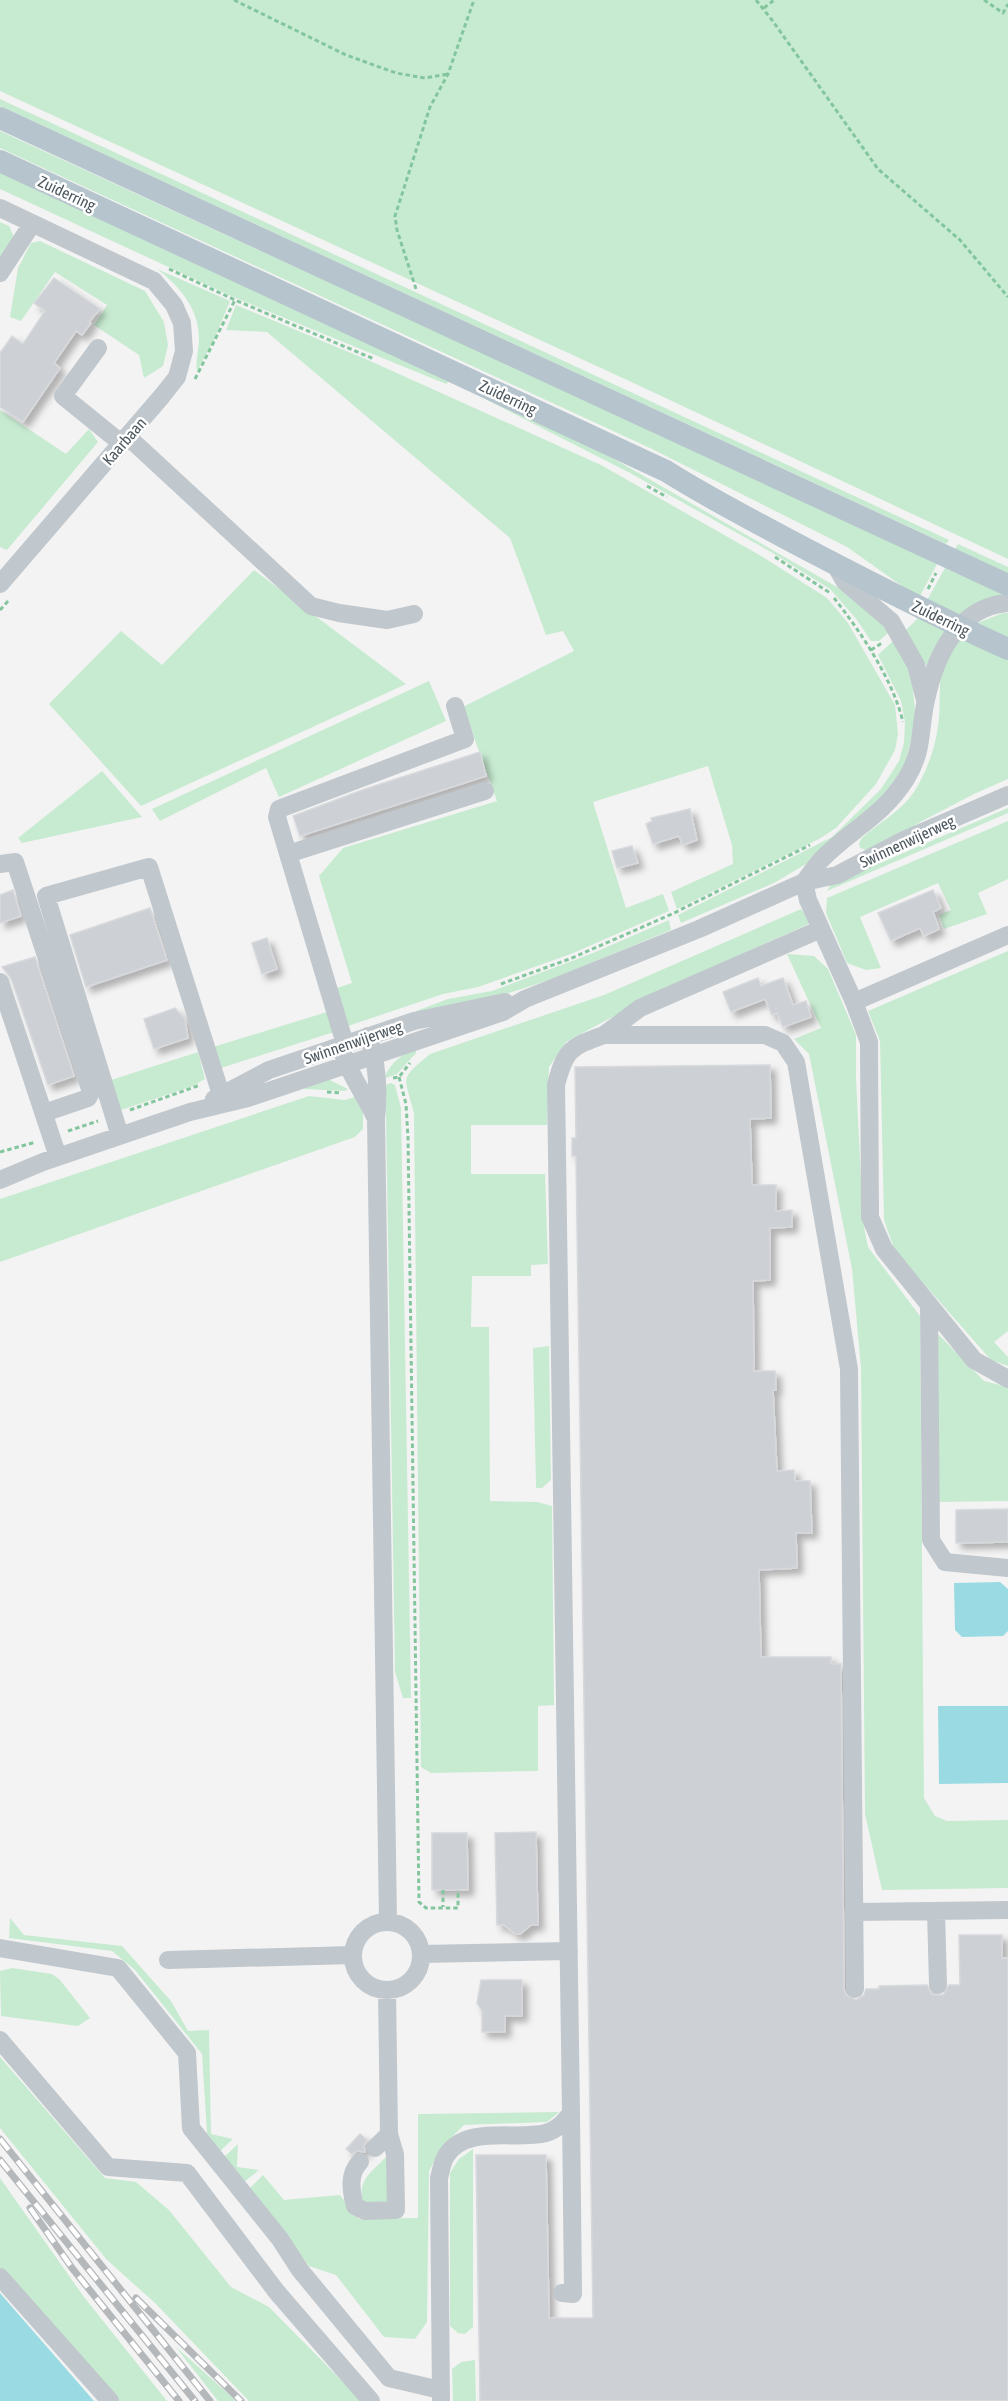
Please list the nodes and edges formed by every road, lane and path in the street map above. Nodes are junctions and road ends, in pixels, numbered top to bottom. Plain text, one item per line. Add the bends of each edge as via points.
1 (234, 0) edge
2 (474, 0) edge
3 (756, 0) edge
4 (774, 0) edge
5 (984, 0) edge
6 (1008, 4) edge
7 (764, 8) junction
8 (448, 74) junction
9 (0, 118) edge
10 (0, 161) edge
11 (0, 208) edge
12 (32, 224) junction
13 (0, 273) edge
14 (196, 282) dead end
15 (417, 290) dead end
16 (1008, 297) edge
17 (98, 348) dead end
18 (377, 360) dead end
19 (124, 440) junction
20 (646, 486) dead end
21 (667, 497) dead end
22 (770, 554) dead end
23 (834, 563) junction
24 (4, 573) edge
25 (1008, 585) edge
26 (1008, 603) edge
27 (414, 614) dead end
28 (958, 627) junction
29 (1008, 649) edge
30 (925, 702) junction
31 (455, 706) dead end
32 (904, 726) dead end
33 (485, 790) dead end
34 (1008, 795) edge
35 (810, 845) dead end
36 (288, 854) junction
37 (0, 864) edge
38 (804, 882) junction
39 (821, 930) junction
40 (1008, 935) edge
41 (0, 982) edge
42 (493, 987) dead end
43 (525, 999) junction
44 (854, 1002) junction
45 (604, 1035) junction
46 (368, 1036) junction
47 (343, 1045) junction
48 (376, 1056) junction
49 (347, 1065) junction
50 (216, 1076) junction
51 (399, 1077) dead end
52 (223, 1099) junction
53 (44, 1113) junction
54 (114, 1116) junction
55 (376, 1119) junction
56 (120, 1136) junction
57 (52, 1137) junction
58 (0, 1152) edge
59 (51, 1160) junction
60 (0, 1172) edge
61 (0, 1180) edge
62 (929, 1306) junction
63 (1008, 1379) edge
64 (1008, 1568) edge
65 (442, 1890) dead end
66 (458, 1890) dead end
67 (443, 1907) junction
68 (1008, 1910) edge
69 (936, 1911) junction
70 (855, 1912) junction
71 (388, 1922) junction
72 (0, 1949) edge
73 (569, 1951) junction
74 (422, 1954) junction
75 (353, 1955) junction
76 (168, 1960) dead end
77 (938, 1985) dead end
78 (855, 1989) dead end
79 (387, 1990) junction
80 (0, 2040) edge
81 (571, 2113) junction
82 (389, 2134) junction
83 (375, 2148) dead end
84 (360, 2162) dead end
85 (0, 2277) edge
86 (562, 2293) dead end
87 (440, 2396) edge
88 (110, 2401) edge
89 (371, 2401) edge

1 - 8 path via 346,55 396,73 425,78
2 - 8 path
3 - 7 path
4 - 7 path
5 - 6 path via 1003,13
7 - 16 path via 878,169 960,240
8 - 15 path via 430,107 395,216
9 - 25 main road
10 - 23 main road, Zuiderring via 666,471
11 - 12 street
12 - 13 street
12 - 19 street, Kaarbaan via 154,281 174,305 182,323 184,351 177,377
14 - 18 path
17 - 19 street via 63,396
19 - 24 street, Kaarbaan
19 - 27 street via 310,606 387,620
20 - 21 path
22 - 32 path via 829,592 871,650 899,704
23 - 28 main road, Zuiderring
23 - 30 street, Swinnenwijerweg via 846,582 891,621 916,665
26 - 28 street, Swinnenwijerweg via 978,613
28 - 29 main road, Zuiderring
28 - 30 street, Swinnenwijerweg via 938,659
30 - 38 street, Swinnenwijerweg via 923,734 907,777 889,803 821,860
31 - 36 street via 465,739 279,808 277,817
33 - 36 street
34 - 38 street, Swinnenwijerweg via 904,840 837,875
35 - 42 path via 672,915
36 - 47 street
37 - 53 street via 15,862 91,1092 88,1098
38 - 39 street
38 - 43 street, Swinnenwijerweg
39 - 44 street
39 - 45 street via 640,1008
40 - 44 street
41 - 53 street
43 - 46 street, Swinnenwijerweg via 445,1013
43 - 48 street, Swinnenwijerweg via 503,1012
44 - 62 street via 869,1042 870,1217 884,1249
45 - 70 street via 765,1035 783,1043 796,1062 849,1369
45 - 73 street via 579,1044 563,1059 556,1085
46 - 47 street, Swinnenwijerweg
46 - 48 street
47 - 49 street
47 - 52 street, Swinnenwijerweg via 269,1070
48 - 49 street, Swinnenwijerweg
48 - 55 street
49 - 52 street, Swinnenwijerweg
49 - 55 street
50 - 52 street
50 - 54 path via 194,1088
50 - 54 street via 149,867 46,896
51 - 67 path via 408,1138 419,1902 426,1908
52 - 56 street, Swinnenwijerweg
53 - 57 street
54 - 56 street
54 - 57 path
55 - 71 street
56 - 59 street, Swinnenwijerweg
57 - 58 path
57 - 59 street
59 - 60 street, Swinnenwijerweg
59 - 61 street, Swinnenwijerweg
62 - 63 street via 974,1360
62 - 64 street via 931,1540 945,1562
65 - 67 path
66 - 67 path via 458,1908
68 - 69 street
69 - 70 street
69 - 77 street
70 - 78 street
71 - 74 street via 411,1931
71 - 75 street via 364,1931
72 - 87 street via 118,1968 187,2053 191,2128 389,2378
73 - 74 street
73 - 81 street
74 - 79 street via 412,1979
75 - 76 street
75 - 79 street via 363,1979
79 - 82 street
80 - 89 street via 108,2167 187,2173 276,2291
81 - 86 street via 573,2294
81 - 87 street via 562,2125 546,2133 471,2138 457,2144 445,2157 439,2178
82 - 83 street
82 - 84 street via 395,2154 396,2210 365,2211 355,2206 350,2189 354,2169
85 - 88 street

